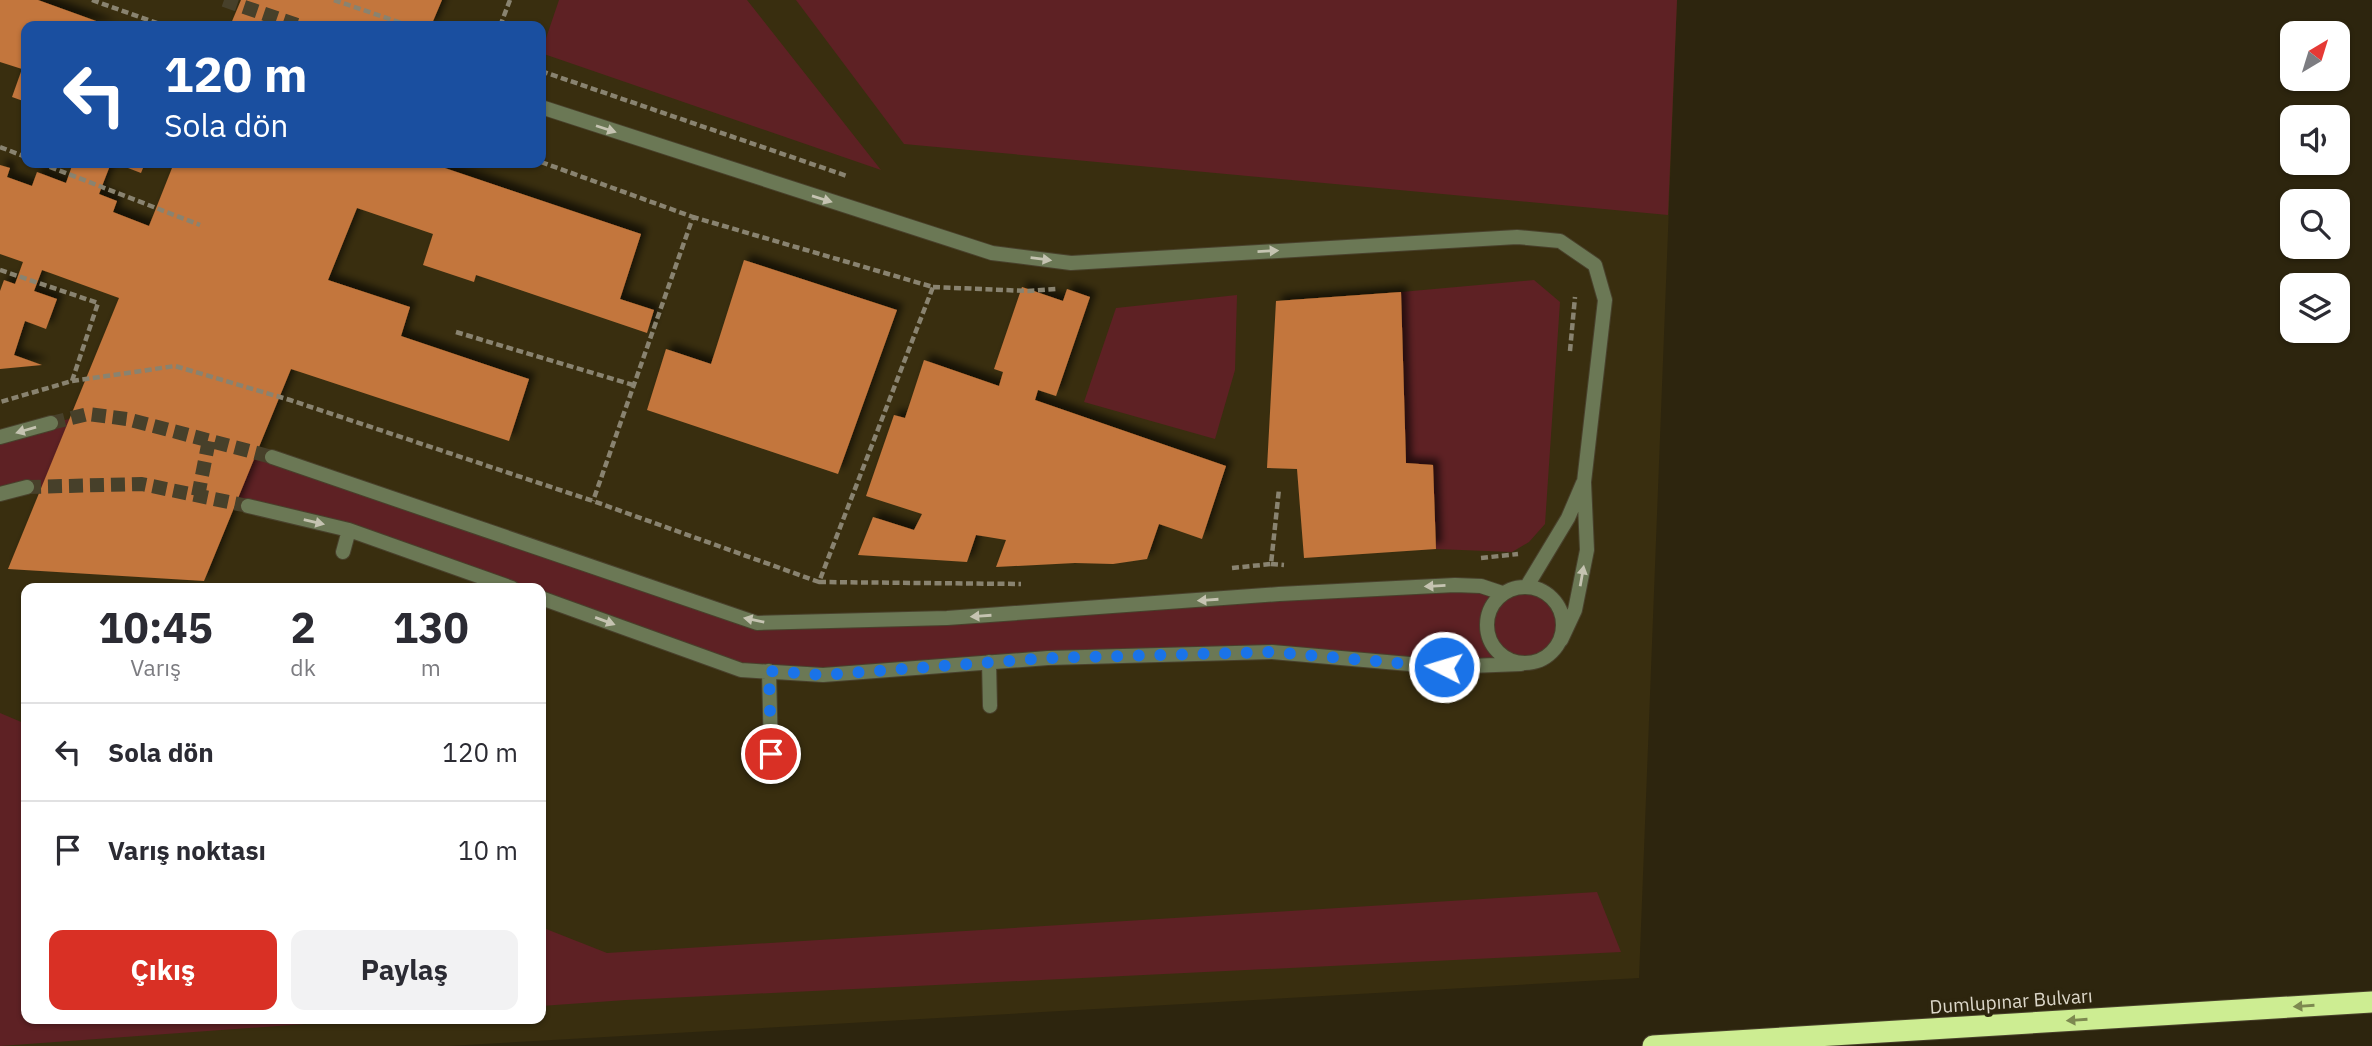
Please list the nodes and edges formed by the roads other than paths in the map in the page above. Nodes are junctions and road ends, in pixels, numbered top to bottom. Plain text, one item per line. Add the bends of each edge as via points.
1 (546, 109) edge
2 (51, 423) tunnel mouth
3 (0, 438) edge
4 (272, 457) tunnel mouth
5 (1584, 482) junction
6 (27, 487) tunnel mouth
7 (0, 494) edge
8 (248, 506) tunnel mouth
9 (349, 530) junction
10 (343, 552) dead end
11 (498, 583) edge
12 (1527, 586) junction
13 (1502, 593) junction
14 (546, 600) edge
15 (1561, 640) junction
16 (989, 662) junction
17 (1521, 664) junction
18 (769, 671) junction
19 (990, 706) dead end
20 (771, 754) dead end
21 (2372, 1002) edge
22 (1653, 1046) edge

1 -> 5 street via 992,253 1071,263 1517,237 1560,241 1595,265 1605,300
2 -> 3 street
13 -> 4 street via 1455,584 947,618 757,622
5 - 12 street
15 -> 5 street via 1575,610 1587,550
6 - 7 street
8 -> 9 street
9 - 10 street
9 - 11 street
12 - 13 street
12 - 15 street via 1550,595 1558,605 1563,616
13 - 17 street via 1487,615 1486,628 1497,652
14 -> 18 street via 741,670
15 - 17 street via 1545,658
16 - 17 street via 1272,652 1444,667
16 - 18 street via 823,675
16 - 19 street
18 - 20 street
21 -> 22 highway, Dumlupınar Bulvarı

